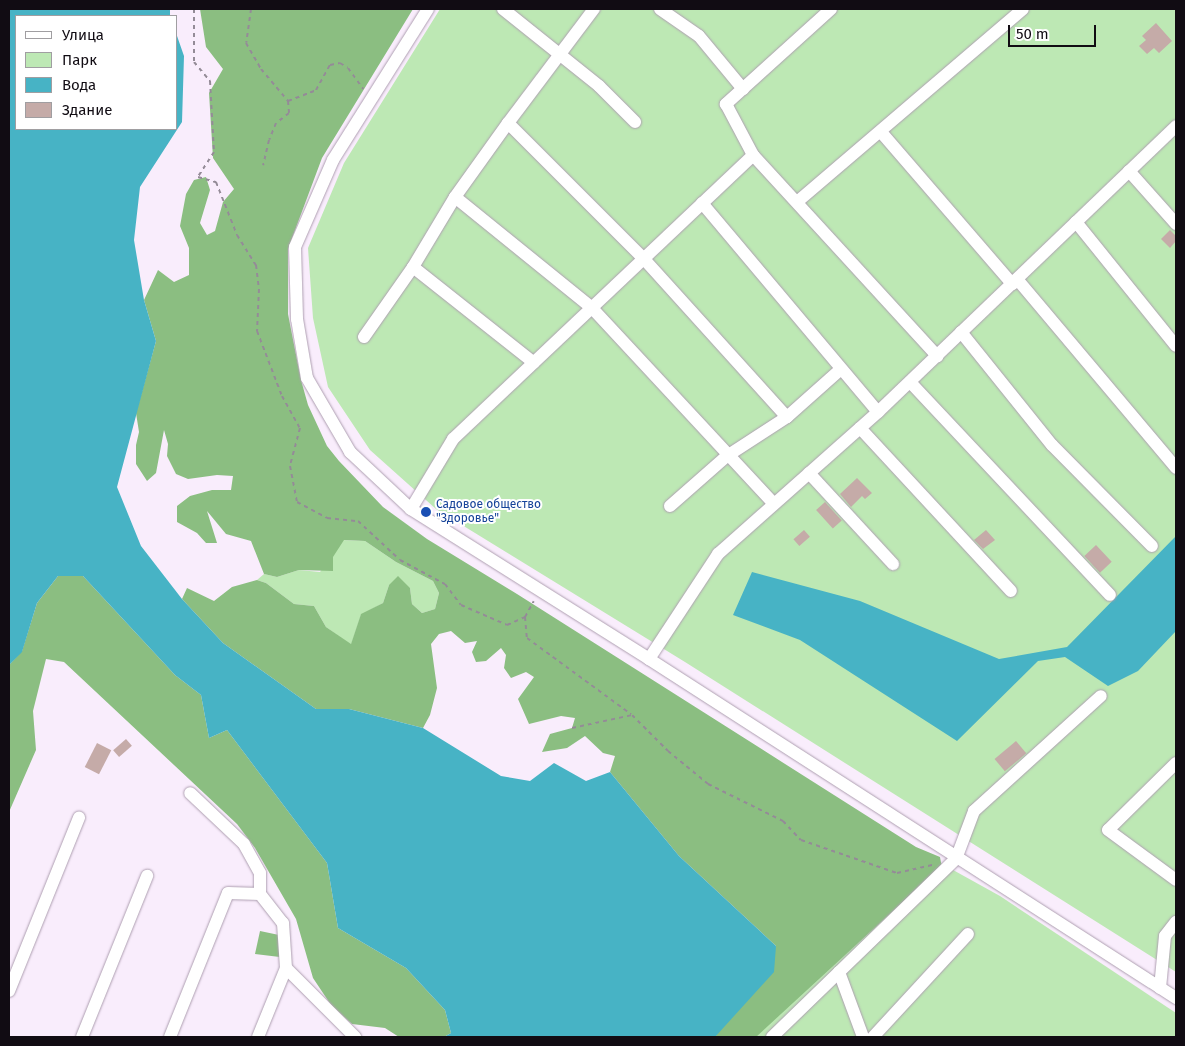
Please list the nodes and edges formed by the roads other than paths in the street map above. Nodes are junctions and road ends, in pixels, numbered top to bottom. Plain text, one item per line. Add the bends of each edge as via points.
1 (428, 9) edge
2 (503, 9) edge
3 (594, 9) edge
4 (660, 9) edge
5 (831, 9) edge
6 (1024, 9) edge
7 (561, 54) junction
8 (743, 89) junction
9 (635, 122) dead end
10 (508, 123) junction
11 (1176, 126) edge
12 (881, 132) junction
13 (754, 155) junction
14 (1129, 171) junction
15 (455, 197) junction
16 (797, 202) junction
17 (702, 203) junction
18 (1076, 222) junction
19 (1176, 224) edge
20 (644, 259) junction
21 (414, 267) junction
22 (1014, 281) junction
23 (592, 308) junction
24 (961, 332) junction
25 (364, 337) dead end
26 (1176, 346) edge
27 (937, 356) junction
28 (534, 363) junction
29 (840, 370) junction
30 (910, 382) junction
31 (878, 412) junction
32 (787, 417) junction
33 (860, 428) junction
34 (727, 456) junction
35 (1176, 468) edge
36 (809, 473) junction
37 (774, 504) junction
38 (670, 506) dead end
39 (411, 509) junction
40 (1152, 546) dead end
41 (894, 564) dead end
42 (1011, 591) dead end
43 (1110, 595) dead end
44 (650, 659) junction
45 (1101, 696) dead end
46 (1176, 763) edge
47 (190, 793) dead end
48 (79, 818) dead end
49 (956, 859) junction
50 (147, 876) dead end
51 (1176, 880) edge
52 (260, 894) junction
53 (1176, 922) edge
54 (968, 934) dead end
55 (286, 968) junction
56 (839, 972) junction
57 (1160, 988) junction
58 (9, 991) edge
59 (1176, 998) edge
60 (82, 1037) edge
61 (170, 1037) edge
62 (258, 1037) edge
63 (354, 1037) edge
64 (772, 1037) edge
65 (863, 1037) edge
66 (873, 1037) edge

1 - 39 street via 333,160 295,247 297,319 307,378 350,452
2 - 7 street
3 - 7 street
4 - 8 street via 699,36
5 - 8 street
6 - 12 street
7 - 9 street
7 - 10 street
8 - 13 street via 726,104
10 - 15 street
10 - 20 street
11 - 14 street
12 - 16 street
12 - 22 street
13 - 16 street
13 - 17 street
14 - 18 street
14 - 19 street
15 - 21 street
15 - 23 street
16 - 27 street
17 - 20 street
17 - 29 street
18 - 22 street
18 - 26 street
20 - 23 street
20 - 32 street
21 - 25 street
21 - 28 street
22 - 24 street
22 - 35 street
23 - 28 street
23 - 34 street
24 - 27 street
24 - 40 street via 1052,445
27 - 30 street
28 - 39 street via 453,439
29 - 31 street
29 - 32 street
30 - 31 street
30 - 43 street
31 - 33 street
32 - 34 street
33 - 36 street
33 - 42 street
34 - 37 street
34 - 38 street
36 - 37 street
36 - 41 street
37 - 44 street via 718,554
39 - 44 street
44 - 49 street
45 - 49 street via 974,811
46 - 51 street via 1108,830
47 - 52 street via 244,844 260,873
48 - 58 street
49 - 56 street
49 - 57 street
50 - 60 street
52 - 55 street via 283,923
52 - 61 street via 228,893
53 - 57 street via 1165,936
54 - 66 street
55 - 62 street
55 - 63 street
56 - 64 street
56 - 65 street
57 - 59 street

